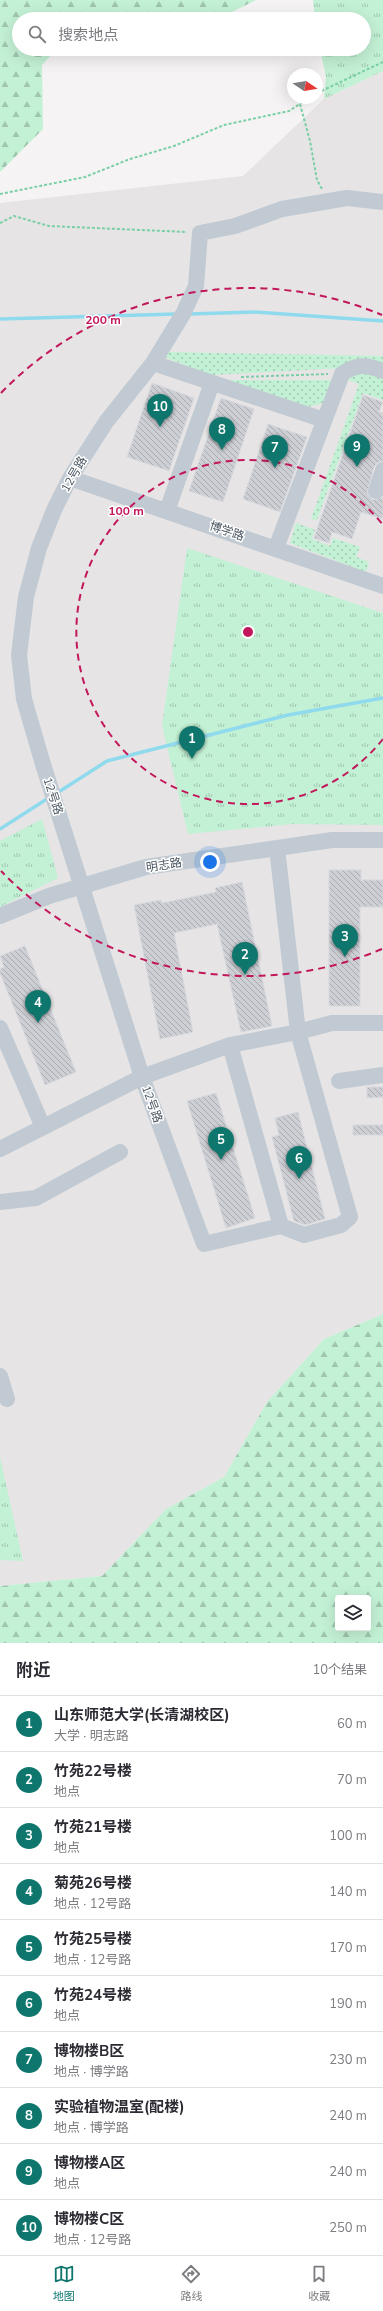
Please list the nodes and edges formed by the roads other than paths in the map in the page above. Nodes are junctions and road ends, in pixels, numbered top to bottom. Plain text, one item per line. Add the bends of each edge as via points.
1 (383, 202) edge
2 (153, 363) junction
3 (383, 372) edge
4 (212, 383) junction
5 (324, 420) junction
6 (383, 470) edge
7 (70, 478) junction
8 (376, 491) dead end
9 (167, 511) junction
10 (276, 548) junction
11 (383, 586) edge
12 (383, 840) edge
13 (277, 848) junction
14 (82, 885) junction
15 (0, 916) edge
16 (383, 1023) edge
17 (0, 1028) edge
18 (298, 1032) junction
19 (230, 1045) junction
20 (383, 1075) edge
21 (142, 1077) junction
22 (339, 1081) dead end
23 (43, 1127) junction
24 (0, 1149) edge
25 (120, 1152) dead end
26 (0, 1202) edge
27 (281, 1226) junction
28 (0, 1376) edge
29 (7, 1399) dead end

1 - 2 street, 12号路 via 347,198 282,209 235,226 200,233 196,286 183,314
2 - 4 street
2 - 7 street, 12号路 via 106,422
3 - 5 street via 366,365 357,365 342,374
4 - 5 street
4 - 9 street
5 - 10 street
6 - 8 street
7 - 9 street, 博学路
7 - 14 street, 12号路 via 39,548 26,598 19,655 24,699
9 - 10 street, 博学路
10 - 11 street, 博学路
12 - 13 street, 明志路 via 332,840
13 - 14 street, 明志路 via 146,867
13 - 18 street
14 - 15 street, 明志路
14 - 21 street, 12号路
16 - 18 street via 332,1023
17 - 23 street
18 - 19 street
18 - 27 street via 350,1217 341,1225 304,1235
19 - 21 street
19 - 27 street
20 - 22 street
21 - 23 street
21 - 27 street, 12号路 via 204,1244
23 - 24 street
25 - 26 street via 36,1198
28 - 29 street

